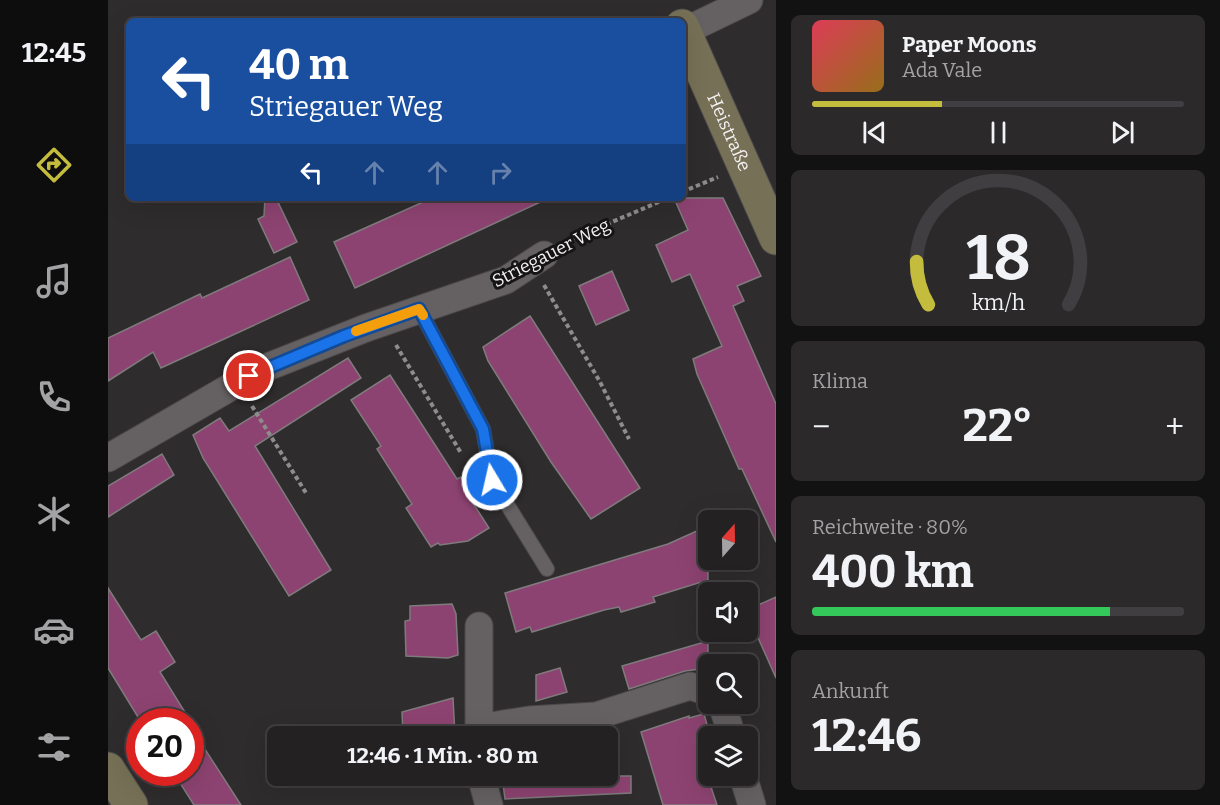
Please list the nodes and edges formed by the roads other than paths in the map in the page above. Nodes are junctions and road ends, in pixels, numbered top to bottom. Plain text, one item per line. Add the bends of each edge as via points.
1 (669, 0) edge
2 (749, 0) edge
3 (678, 18) edge
4 (686, 24) edge
5 (686, 35) edge
6 (776, 238) edge
7 (538, 260) road end
8 (419, 309) junction
9 (108, 458) edge
10 (548, 569) dead end
11 (479, 626) dead end
12 (698, 689) edge
13 (479, 726) edge
14 (504, 726) edge
15 (108, 769) edge
16 (484, 786) edge
17 (746, 786) edge
18 (131, 805) edge
19 (489, 805) edge
20 (752, 805) edge

1 - 3 street, Heistraße
2 - 4 street
5 - 6 street, Heistraße
7 - 8 street, Striegauer Weg via 506,280
8 - 9 street, Striegauer Weg via 260,370
8 - 10 lane via 483,429 492,480
11 - 13 street
12 - 14 street via 690,686 596,716 530,720
15 - 18 street
16 - 19 street
17 - 20 street

